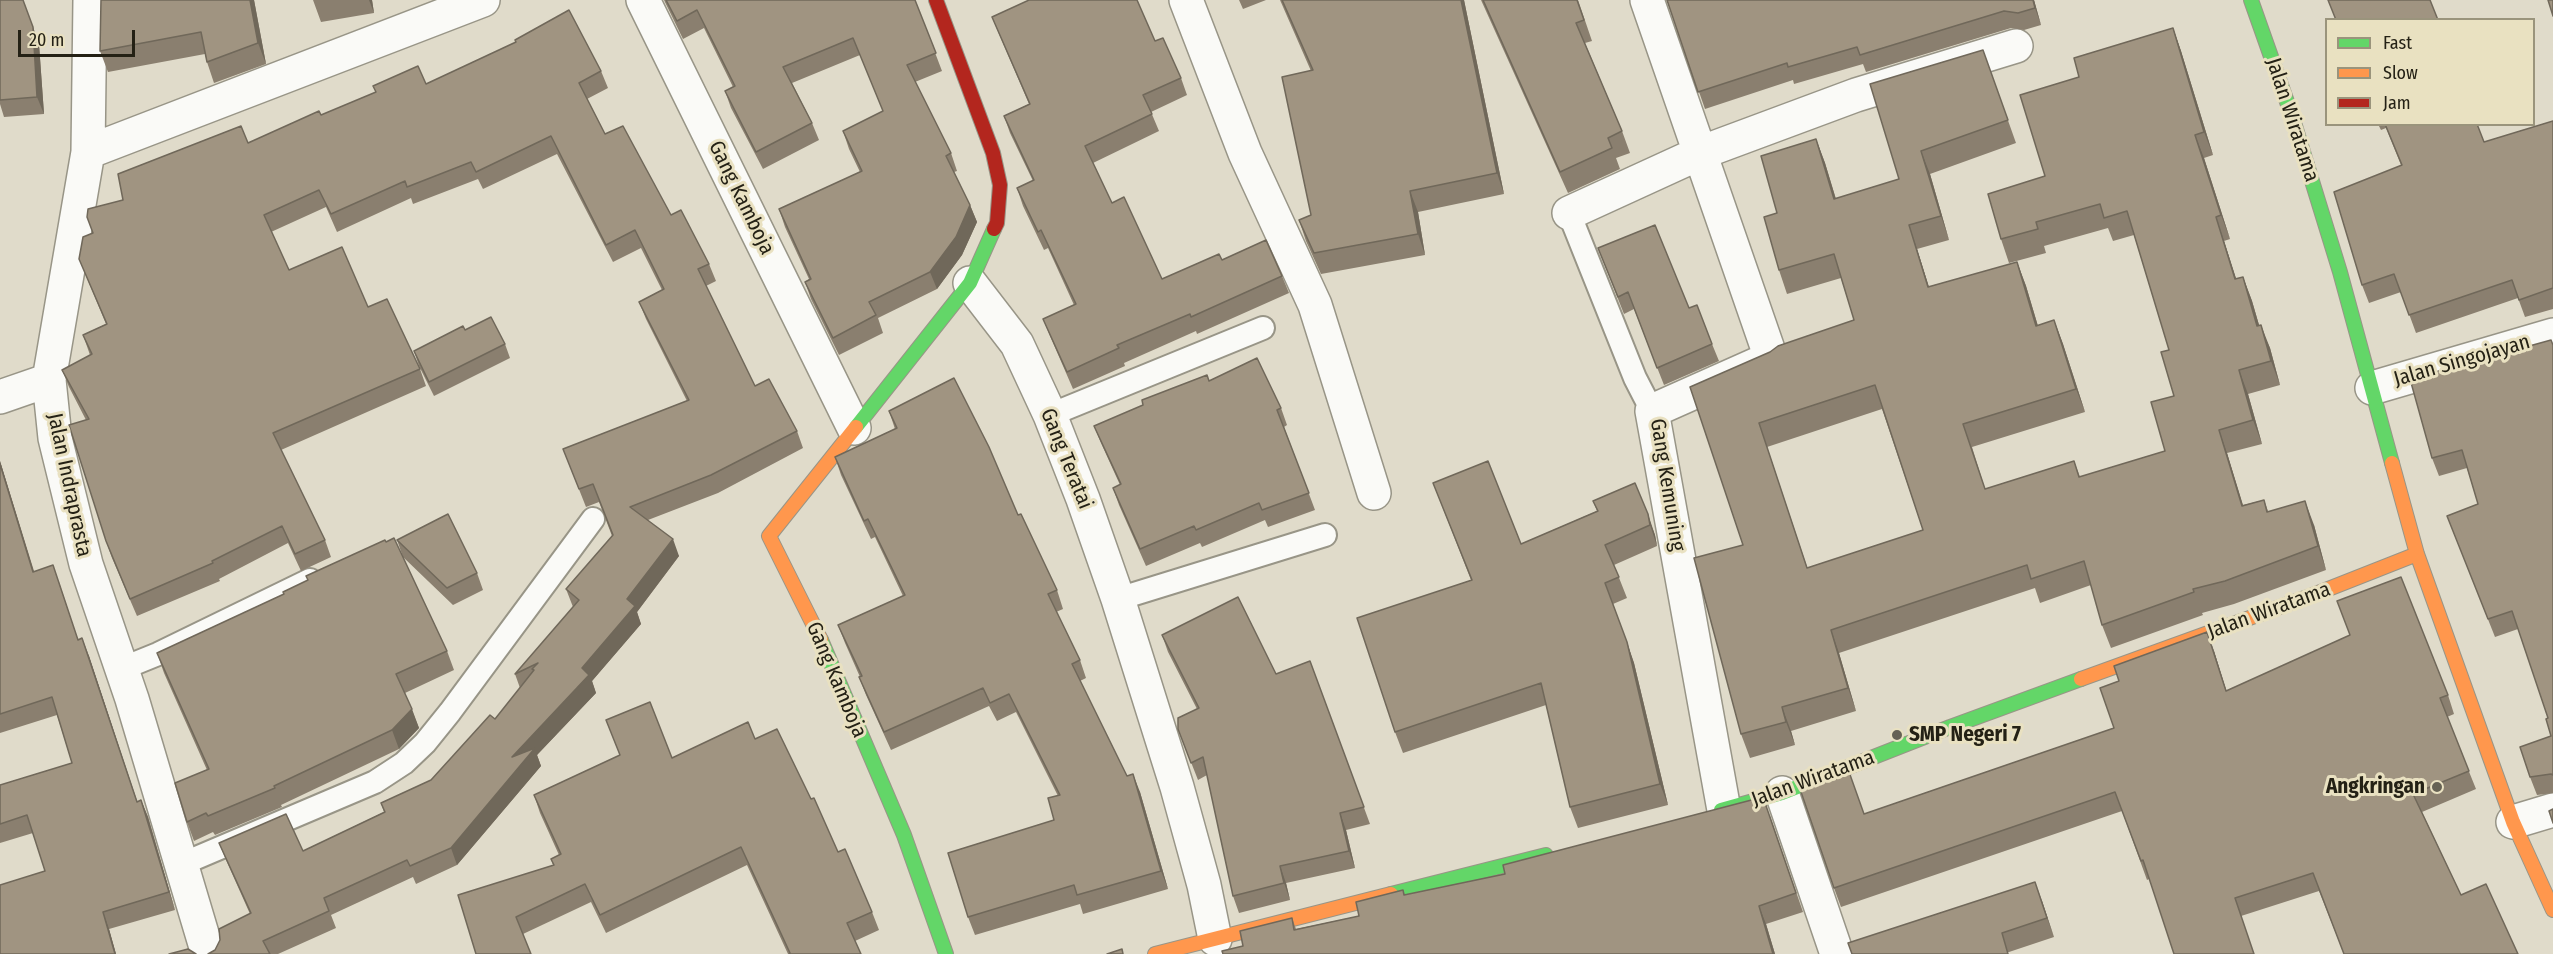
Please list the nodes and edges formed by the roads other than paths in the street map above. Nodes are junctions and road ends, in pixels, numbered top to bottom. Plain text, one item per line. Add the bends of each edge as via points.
1 (90, 0) edge
2 (483, 0) edge
3 (644, 0) edge
4 (936, 0) edge
5 (1186, 0) edge
6 (1647, 0) edge
7 (2251, 0) edge
8 (2016, 46) dead end
9 (88, 152) junction
10 (1700, 153) junction
11 (1569, 213) joint
12 (970, 283) junction
13 (1263, 328) dead end
14 (2553, 335) edge
15 (49, 380) junction
16 (2372, 388) junction
17 (0, 396) edge
18 (1652, 411) junction
19 (1050, 415) junction
20 (854, 428) junction
21 (1374, 494) dead end
22 (593, 519) dead end
23 (1325, 535) dead end
24 (2417, 554) junction
25 (328, 572) edge
26 (1118, 599) junction
27 (121, 669) junction
28 (1782, 793) junction
29 (2553, 810) edge
30 (1718, 811) joint
31 (2513, 822) junction
32 (1562, 851) edge
33 (182, 864) junction
34 (2553, 910) edge
35 (1215, 939) junction
36 (208, 954) edge
37 (946, 954) edge
38 (1155, 954) edge
39 (1837, 954) edge

1 - 9 street, Jalan Indraprasta
2 - 9 street
3 - 20 street, Gang Kamboja
4 - 12 street via 993,153 1000,185 998,223
5 - 21 street via 1245,153 1315,305
6 - 10 street, Gang Kemuning
7 - 16 street, Jalan Wiratama via 2306,160
8 - 10 street via 1856,95
9 - 15 street, Jalan Indraprasta
10 - 11 street
10 - 18 street, Gang Kemuning via 1771,358
11 - 18 lane
12 - 19 street, Gang Teratai via 1017,344
12 - 20 street, Gang Kamboja
13 - 19 lane
14 - 16 street, Jalan Singojayan
15 - 17 street
15 - 27 street, Jalan Indraprasta via 55,438 86,564
16 - 24 street, Jalan Wiratama
18 - 30 street, Gang Kemuning
19 - 26 street, Gang Teratai
20 - 37 street, Gang Kamboja via 769,536 823,645 904,835
22 - 33 lane via 450,712 404,764 375,782
23 - 26 lane
24 - 28 street, Jalan Wiratama
24 - 31 street, Jalan Wiratama
25 - 27 lane
26 - 35 street, Gang Teratai via 1179,797
27 - 33 street, Jalan Indraprasta
28 - 30 street, Jalan Wiratama
28 - 39 street
29 - 31 street
31 - 34 street, Jalan Wiratama
32 - 35 street
33 - 36 street, Jalan Indraprasta
35 - 38 street

